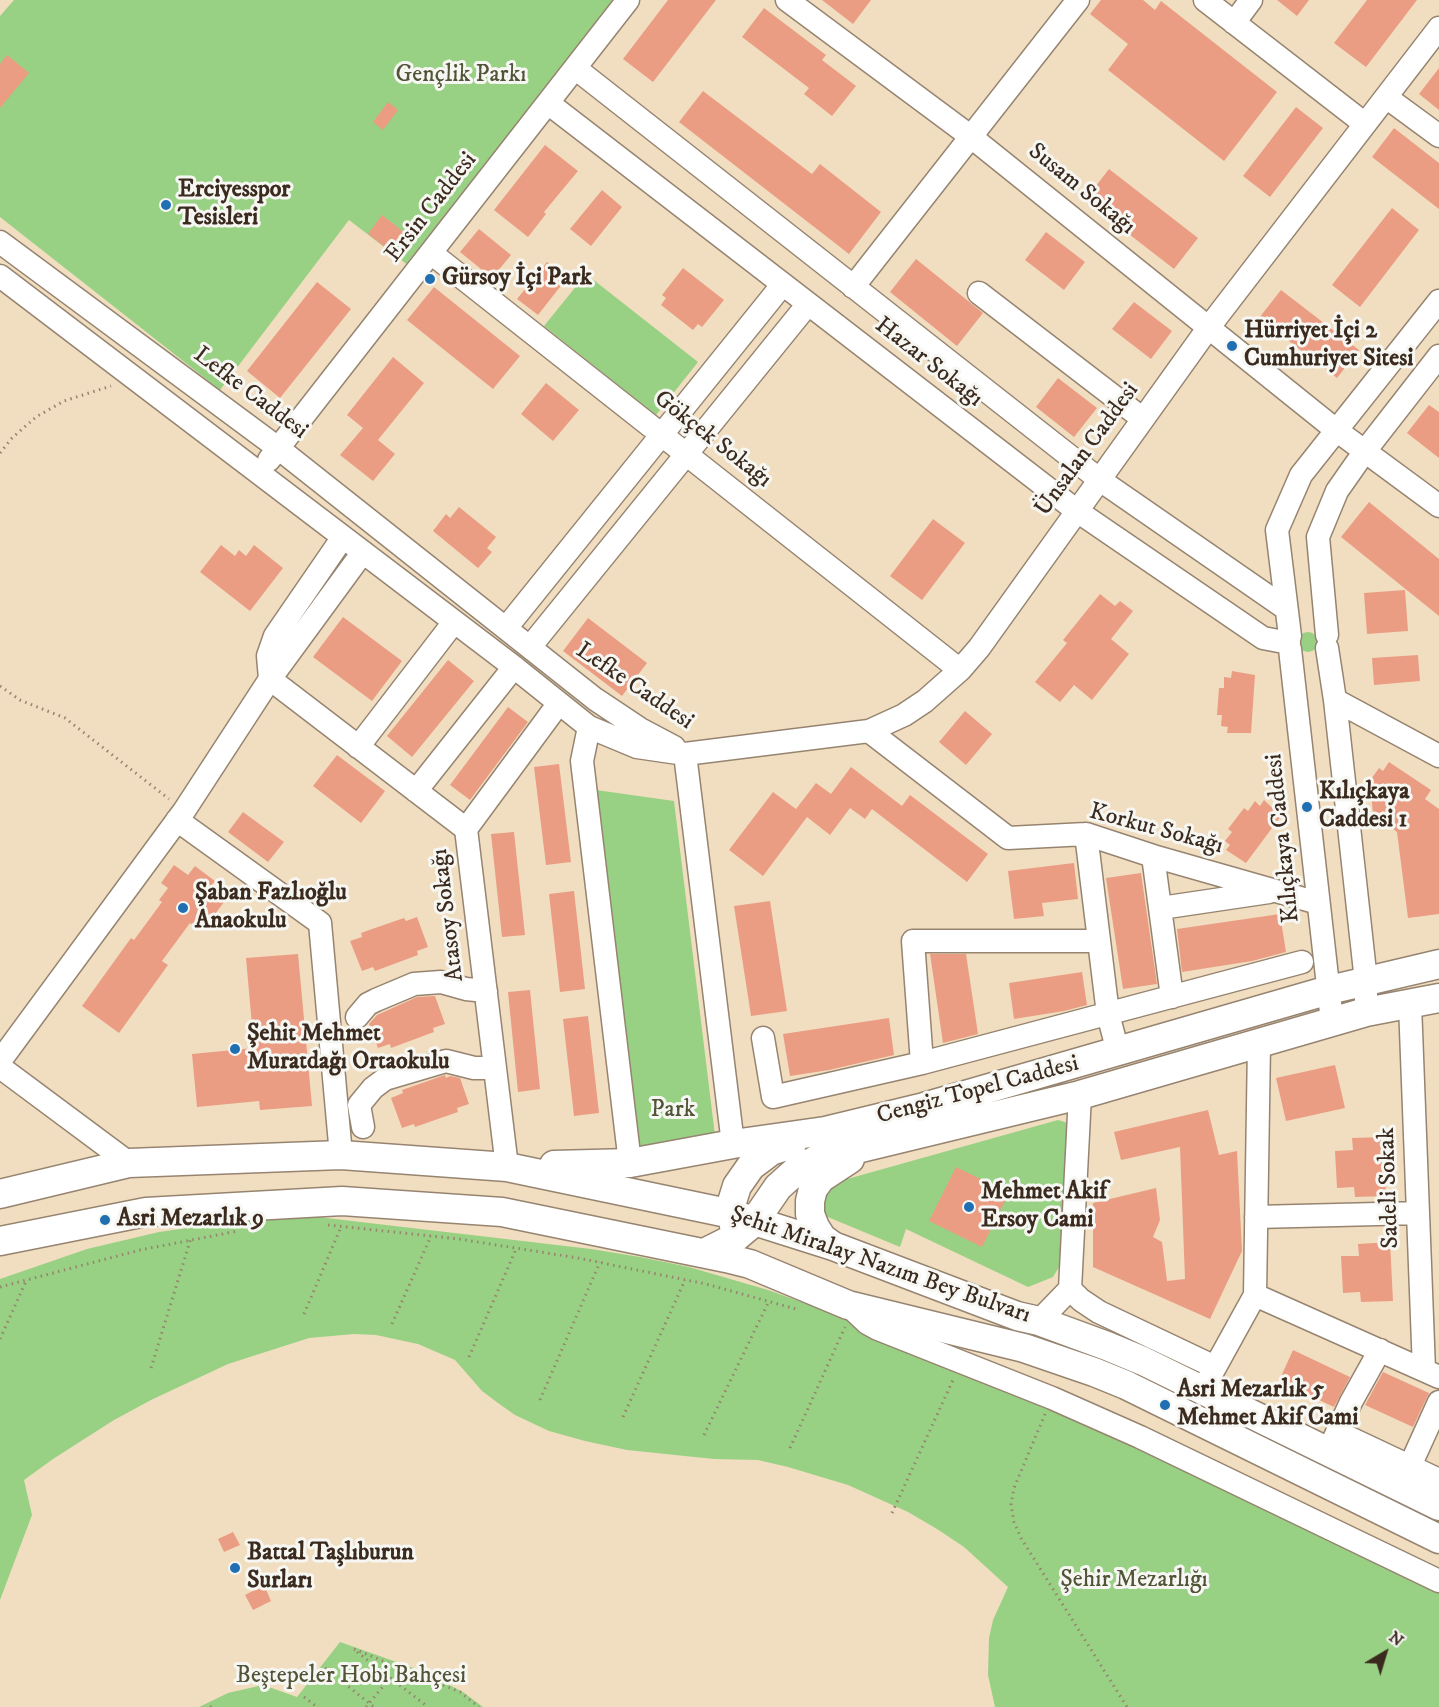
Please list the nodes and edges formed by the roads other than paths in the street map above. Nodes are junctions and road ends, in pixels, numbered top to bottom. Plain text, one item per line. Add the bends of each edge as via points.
1 (628, 0) edge
2 (787, 0) edge
3 (1078, 0) edge
4 (1205, 0) edge
5 (1251, 0) edge
6 (1234, 23) junction
7 (1439, 28) edge
8 (575, 68) junction
9 (1386, 97) junction
10 (548, 103) junction
11 (1365, 124) junction
12 (970, 136) junction
13 (1439, 136) edge
14 (0, 242) edge
15 (431, 253) junction
16 (0, 276) edge
17 (783, 284) junction
18 (853, 287) junction
19 (979, 293) dead end
20 (1439, 301) edge
21 (807, 304) junction
22 (1209, 327) junction
23 (1439, 356) edge
24 (1143, 419) junction
25 (1336, 430) junction
26 (662, 435) junction
27 (278, 448) junction
28 (1365, 452) junction
29 (686, 454) junction
30 (259, 473) junction
31 (1100, 480) junction
32 (1439, 506) edge
33 (1077, 512) junction
34 (343, 537) junction
35 (363, 552) junction
36 (1285, 608) junction
37 (454, 622) junction
38 (506, 628) junction
39 (1327, 642) junction
40 (1290, 643) junction
41 (530, 647) junction
42 (514, 667) junction
43 (960, 670) junction
44 (270, 679) junction
45 (1335, 700) junction
46 (560, 703) junction
47 (589, 727) junction
48 (869, 731) junction
49 (358, 747) junction
50 (685, 754) junction
51 (1439, 756) edge
52 (416, 791) junction
53 (180, 815) junction
54 (466, 829) junction
55 (1086, 834) junction
56 (1154, 856) junction
57 (1276, 891) junction
58 (1318, 903) junction
59 (1161, 908) junction
60 (1099, 941) junction
61 (1302, 962) dead end
62 (1439, 964) edge
63 (1365, 981) junction
64 (1329, 990) junction
65 (486, 992) junction
66 (1172, 997) junction
67 (1439, 998) edge
68 (1410, 1004) junction
69 (1366, 1012) junction
70 (1108, 1014) junction
71 (357, 1017) dead end
72 (1332, 1021) junction
73 (763, 1038) dead end
74 (1259, 1044) junction
75 (1118, 1052) junction
76 (0, 1061) edge
77 (922, 1062) junction
78 (0, 1067) edge
79 (495, 1068) junction
80 (1080, 1095) junction
81 (363, 1127) dead end
82 (825, 1131) junction
83 (733, 1144) junction
84 (867, 1148) junction
85 (341, 1155) junction
86 (129, 1163) junction
87 (630, 1163) junction
88 (507, 1167) junction
89 (0, 1194) edge
90 (1418, 1213) junction
91 (1256, 1217) junction
92 (741, 1224) junction
93 (0, 1241) edge
94 (833, 1246) junction
95 (704, 1253) junction
96 (750, 1264) junction
97 (1070, 1289) junction
98 (1255, 1294) junction
99 (846, 1321) junction
100 (1039, 1321) junction
101 (1380, 1350) junction
102 (1431, 1373) edge
103 (1208, 1379) junction
104 (1439, 1402) edge
105 (1332, 1442) junction
106 (1410, 1466) junction
107 (1439, 1480) edge
108 (1439, 1506) edge
109 (1439, 1539) edge
110 (1439, 1581) edge

1 - 8 street, Ersin Caddesi
2 - 12 street, Susam Sokağı
3 - 12 street
4 - 6 street
5 - 6 street
6 - 11 street
7 - 9 street, Ünsalan Caddesi
8 - 10 street, Ersin Caddesi
8 - 18 street, Hazar Sokağı
9 - 11 street, Ünsalan Caddesi
9 - 13 street
10 - 15 street, Ersin Caddesi
10 - 17 street, Hazar Sokağı
11 - 22 street, Ünsalan Caddesi
12 - 18 street
12 - 22 street, Susam Sokağı
14 - 27 street, Lefke Caddesi
15 - 26 street, Gökçek Sokağı
15 - 27 street, Ersin Caddesi
16 - 30 street, Lefke Caddesi
17 - 21 street, Hazar Sokağı
17 - 26 street
18 - 31 street, Hazar Sokağı
19 - 24 street
20 - 25 street, Kılıçkaya Caddesi
21 - 29 street
21 - 33 street, Hazar Sokağı
22 - 24 street, Ünsalan Caddesi
22 - 25 street, Susam Sokağı
23 - 28 street
24 - 31 street, Ünsalan Caddesi
25 - 28 street, Susam Sokağı
25 - 36 street, Kılıçkaya Caddesi via 1300,475 1277,530
26 - 29 street, Gökçek Sokağı
26 - 38 street
27 - 30 street, Ersin Caddesi
27 - 38 street, Lefke Caddesi
28 - 32 street, Susam Sokağı
28 - 39 street via 1337,491 1318,537
29 - 41 street
29 - 43 street, Gökçek Sokağı
30 - 34 street, Lefke Caddesi
31 - 33 street, Ünsalan Caddesi
31 - 36 street, Hazar Sokağı
33 - 40 street, Hazar Sokağı via 1263,638
33 - 43 street, Ünsalan Caddesi
34 - 35 street, Lefke Caddesi
34 - 44 street via 275,636 268,656
35 - 37 street, Lefke Caddesi
35 - 44 street
36 - 40 street, Kılıçkaya Caddesi
37 - 42 street, Lefke Caddesi
37 - 49 street
38 - 41 street, Lefke Caddesi
39 - 40 street via 1319,659 1312,662 1299,660
39 - 40 street via 1318,625 1304,623 1293,630
39 - 45 street
40 - 58 street, Kılıçkaya Caddesi
41 - 50 street, Lefke Caddesi via 595,699
42 - 46 street, Lefke Caddesi
42 - 52 street
43 - 48 street, Ünsalan Caddesi via 925,701
44 - 49 street, Atasoy Sokağı
44 - 53 street
45 - 51 street
45 - 63 street
46 - 47 street, Lefke Caddesi
46 - 54 street
47 - 50 street, Lefke Caddesi via 637,747
47 - 87 street via 582,761
48 - 50 street, Ünsalan Caddesi
48 - 55 street, Korkut Sokağı via 1008,838
49 - 52 street, Atasoy Sokağı
50 - 83 street
52 - 54 street, Atasoy Sokağı
53 - 76 street
53 - 85 street via 320,923
54 - 65 street, Atasoy Sokağı
55 - 56 street, Korkut Sokağı
55 - 60 street
56 - 57 street, Korkut Sokağı
56 - 59 street
57 - 58 street, Korkut Sokağı
57 - 59 street
58 - 64 street, Kılıçkaya Caddesi
59 - 66 street
60 - 70 street
60 - 77 street via 913,941
61 - 66 street
62 - 63 main road, Cengiz Topel Caddesi
63 - 64 main road, Cengiz Topel Caddesi
63 - 69 street
64 - 72 street, Kılıçkaya Caddesi
64 - 75 main road, Cengiz Topel Caddesi
65 - 71 street via 441,982 414,984 368,1004
65 - 79 street, Atasoy Sokağı
66 - 70 street
67 - 68 main road, Cengiz Topel Caddesi
68 - 69 main road, Cengiz Topel Caddesi
68 - 90 street, Sadeli Sokak
69 - 72 main road, Cengiz Topel Caddesi
70 - 75 street
70 - 77 street
72 - 74 main road, Cengiz Topel Caddesi
73 - 77 street via 773,1097
74 - 80 main road, Cengiz Topel Caddesi
74 - 91 street
75 - 82 main road, Cengiz Topel Caddesi
78 - 86 street
79 - 81 street via 446,1061 385,1079 359,1105
79 - 88 street, Atasoy Sokağı
80 - 84 main road, Cengiz Topel Caddesi
80 - 97 street
82 - 83 main road, Cengiz Topel Caddesi
82 - 92 main road via 771,1151 751,1166 737,1186 732,1202
83 - 87 main road, Cengiz Topel Caddesi
84 - 92 main road, Cengiz Topel Caddesi via 820,1158 797,1170
84 - 94 main road via 821,1178 813,1189 810,1214 822,1238
85 - 86 main road, Şehit Miralay Nazım Bey Bulvarı
85 - 88 main road, Şehit Miralay Nazım Bey Bulvarı
86 - 89 main road, Şehit Miralay Nazım Bey Bulvarı
87 - 88 main road, Cengiz Topel Caddesi
88 - 92 main road, Şehit Miralay Nazım Bey Bulvarı
90 - 91 street
90 - 102 street, Sadeli Sokak
91 - 98 street
92 - 94 main road, Şehit Miralay Nazım Bey Bulvarı
92 - 95 main road
92 - 96 main road
93 - 95 main road, Şehit Miralay Nazım Bey Bulvarı via 146,1212 342,1201 502,1212
94 - 100 main road, Şehit Miralay Nazım Bey Bulvarı
95 - 96 main road, Şehit Miralay Nazım Bey Bulvarı
96 - 99 main road, Şehit Miralay Nazım Bey Bulvarı
97 - 100 street
97 - 103 street via 1080,1300
98 - 101 street
98 - 103 street
99 - 109 main road, Şehit Miralay Nazım Bey Bulvarı via 1024,1348 1094,1372
99 - 110 street via 867,1323 1052,1398
100 - 103 main road, Şehit Miralay Nazım Bey Bulvarı
101 - 102 street
101 - 105 street
103 - 105 main road, Şehit Miralay Nazım Bey Bulvarı
104 - 106 street
105 - 106 street
105 - 108 main road, Şehit Miralay Nazım Bey Bulvarı
106 - 107 street

